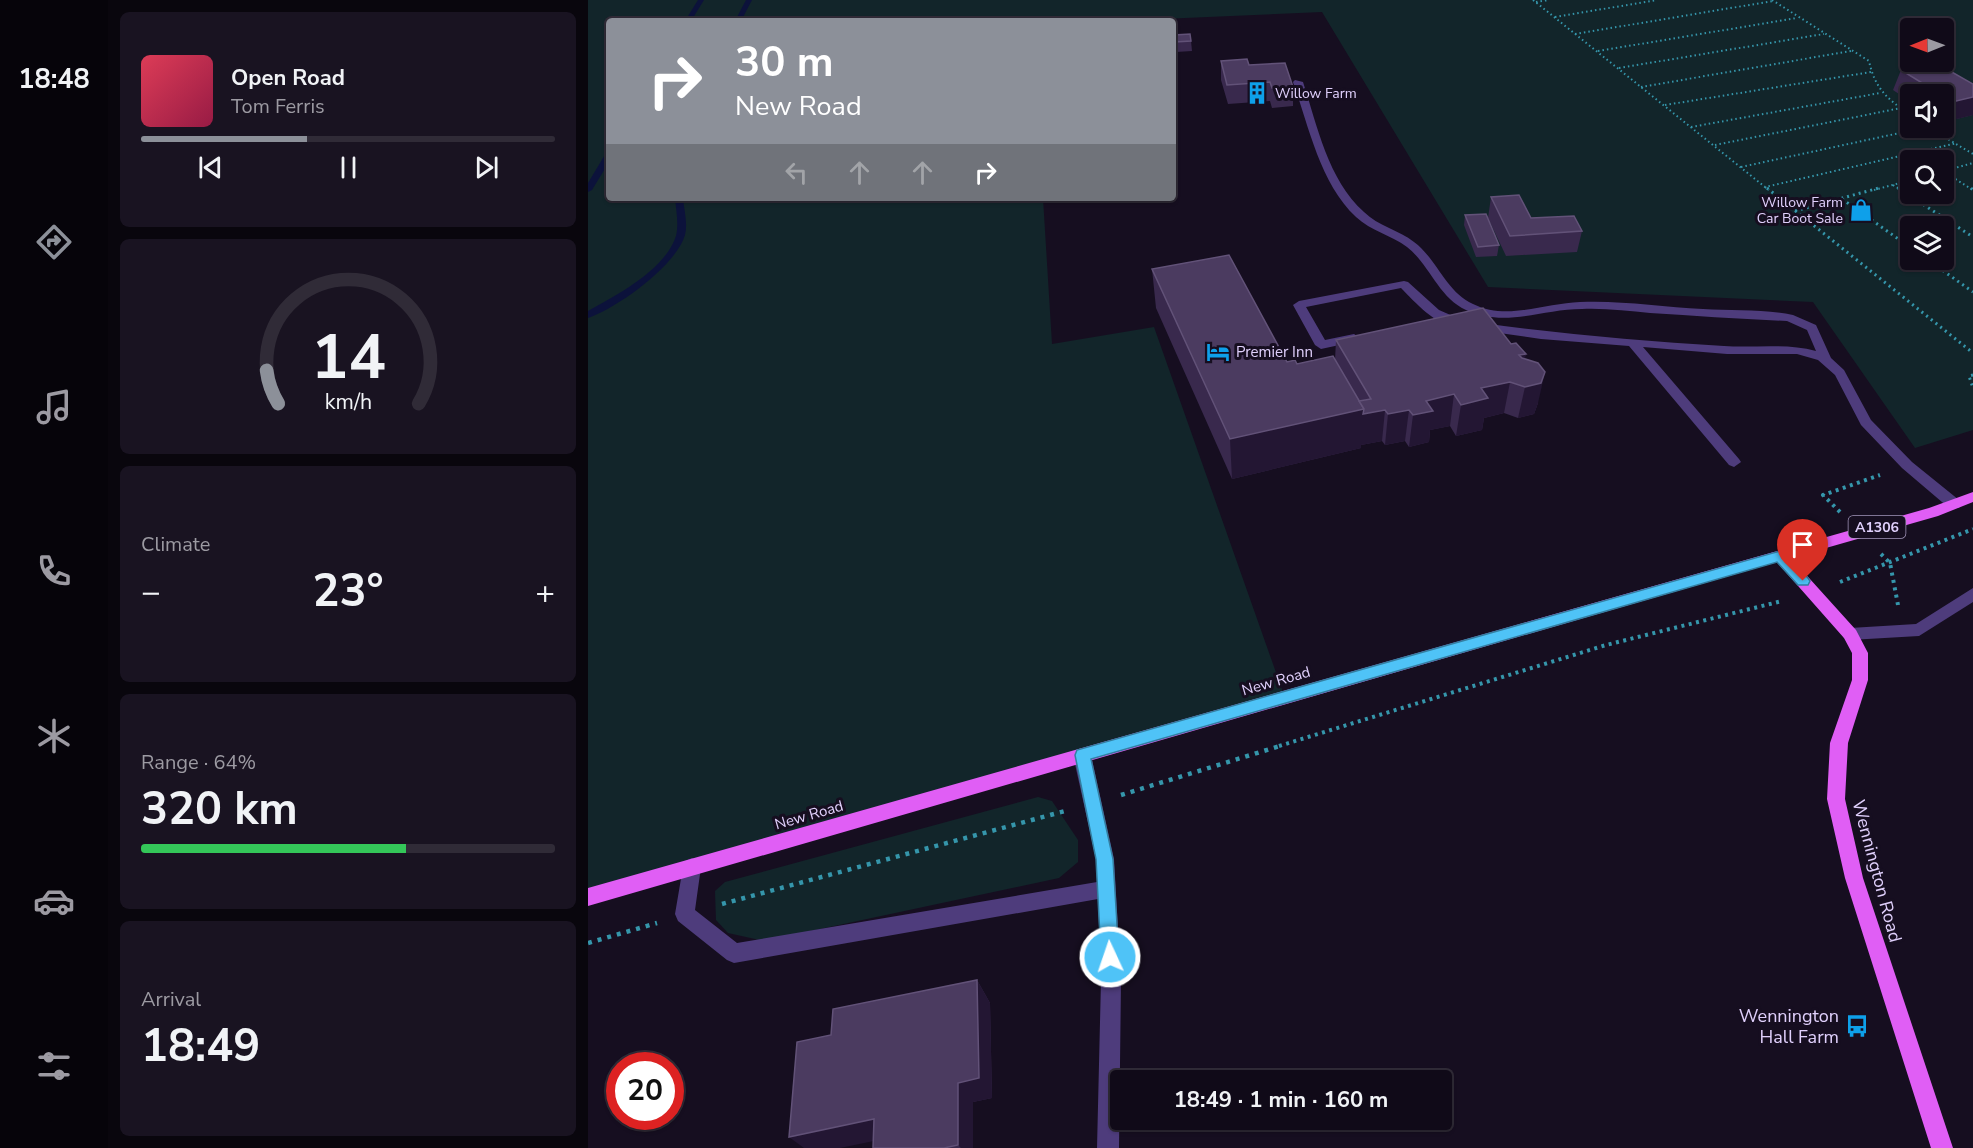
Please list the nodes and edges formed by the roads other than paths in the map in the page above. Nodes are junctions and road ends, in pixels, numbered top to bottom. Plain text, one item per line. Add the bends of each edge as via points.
1 (1298, 82) dead end
2 (1365, 336) edge
3 (1632, 342) junction
4 (1826, 359) junction
5 (1734, 462) dead end
6 (1973, 497) edge
7 (1954, 504) junction
8 (1780, 556) junction
9 (1973, 594) edge
10 (1850, 634) junction
11 (1082, 755) junction
12 (692, 867) junction
13 (1106, 889) junction
14 (588, 897) edge
15 (1108, 1148) edge
16 (1942, 1148) edge

1 - 4 lane via 1333,179 1346,200 1359,215 1418,251 1456,298 1470,308 1521,315 1582,305 1789,318 1812,328
2 - 3 lane via 1321,345 1299,305 1404,284 1437,320 1494,330
3 - 4 lane via 1738,351 1798,350
3 - 5 lane
4 - 7 lane via 1840,373 1866,422
6 - 7 main road, New Road / A1306
7 - 8 main road, New Road / A1306
8 - 10 main road, Wennington Road
8 - 11 main road, New Road / A1306
9 - 10 lane via 1919,630
10 - 16 main road, Wennington Road via 1860,653 1860,680 1839,743 1836,798 1854,879
11 - 12 main road, New Road / A1306
11 - 13 lane via 1105,859
12 - 13 lane via 685,914 734,953
12 - 14 main road, New Road / A1306
13 - 15 lane via 1111,980

